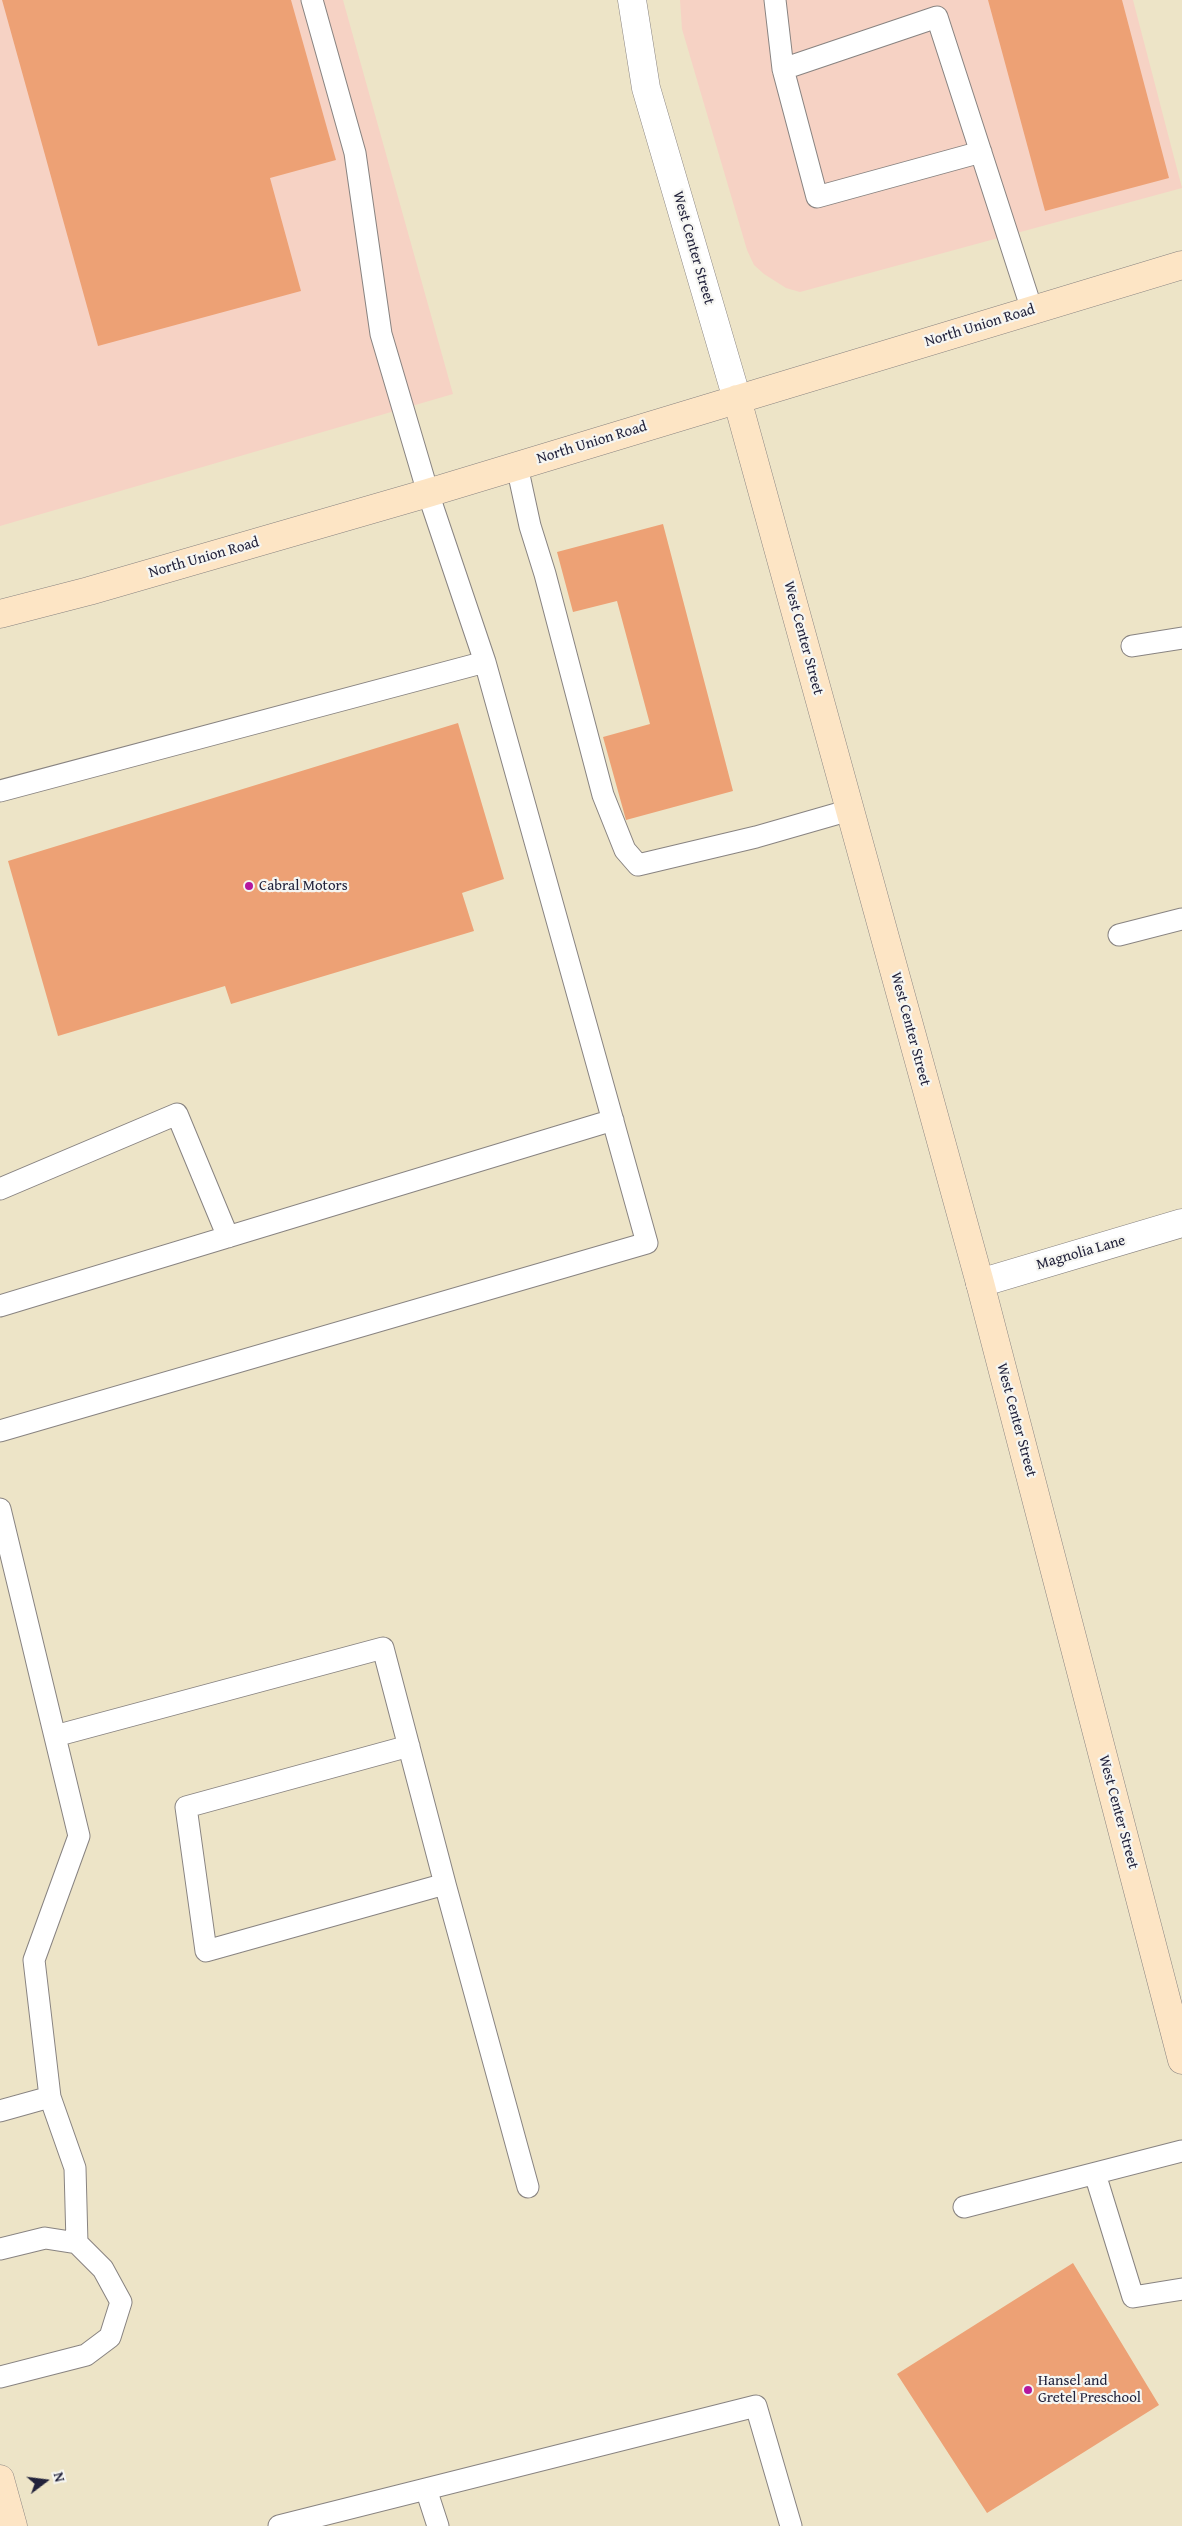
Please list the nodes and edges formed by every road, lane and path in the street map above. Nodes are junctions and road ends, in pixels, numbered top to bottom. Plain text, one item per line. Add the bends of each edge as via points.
1 (312, 0) edge
2 (632, 0) edge
3 (775, 0) edge
4 (783, 69) junction
5 (981, 152) junction
6 (1182, 265) edge
7 (1032, 310) junction
8 (737, 399) junction
9 (517, 466) junction
10 (428, 493) junction
11 (0, 614) edge
12 (1182, 638) edge
13 (1132, 646) dead end
14 (485, 662) junction
15 (0, 792) edge
16 (850, 810) junction
17 (1182, 919) edge
18 (1119, 935) dead end
19 (613, 1120) junction
20 (0, 1189) edge
21 (1182, 1223) edge
22 (228, 1237) junction
23 (980, 1282) junction
24 (0, 1306) edge
25 (0, 1430) edge
26 (0, 1509) edge
27 (55, 1736) junction
28 (409, 1746) junction
29 (445, 1884) junction
30 (1182, 2060) edge
31 (50, 2097) junction
32 (0, 2111) edge
33 (1182, 2151) edge
34 (1095, 2174) junction
35 (528, 2188) dead end
36 (964, 2207) dead end
37 (77, 2243) junction
38 (0, 2248) edge
39 (1182, 2289) edge
40 (0, 2377) edge
41 (0, 2479) edge
42 (426, 2489) junction
43 (13, 2526) edge
44 (279, 2526) edge
45 (438, 2526) edge
46 (791, 2526) edge

1 - 10 lane via 354,153 381,334
2 - 8 street, West Center Street via 646,88
3 - 4 lane
4 - 5 lane via 817,198
4 - 5 lane via 937,17
5 - 7 lane
6 - 7 street, North Union Road
7 - 8 street, North Union Road
8 - 9 street, North Union Road
8 - 16 street, West Center Street
9 - 10 street, North Union Road
9 - 16 lane via 530,526 546,574 603,795 625,850 638,865 756,837
10 - 11 street, North Union Road
10 - 14 lane
12 - 13 lane
14 - 15 lane
14 - 19 lane
16 - 23 street, West Center Street
17 - 18 lane
19 - 22 lane
19 - 25 lane via 647,1243
20 - 22 lane via 177,1114
21 - 23 street, Magnolia Lane
22 - 24 lane
23 - 30 street, West Center Street
26 - 27 lane
27 - 28 lane via 383,1648
27 - 31 lane via 79,1836 34,1960
28 - 29 lane
28 - 29 lane via 186,1807 206,1951
29 - 35 lane
31 - 32 lane
31 - 37 lane via 75,2168
33 - 34 lane
34 - 36 lane
34 - 39 lane via 1132,2297
37 - 38 lane via 45,2238
37 - 40 lane via 104,2269 121,2302 110,2337 86,2355
41 - 43 street
42 - 44 lane
42 - 45 lane
42 - 46 lane via 756,2406

